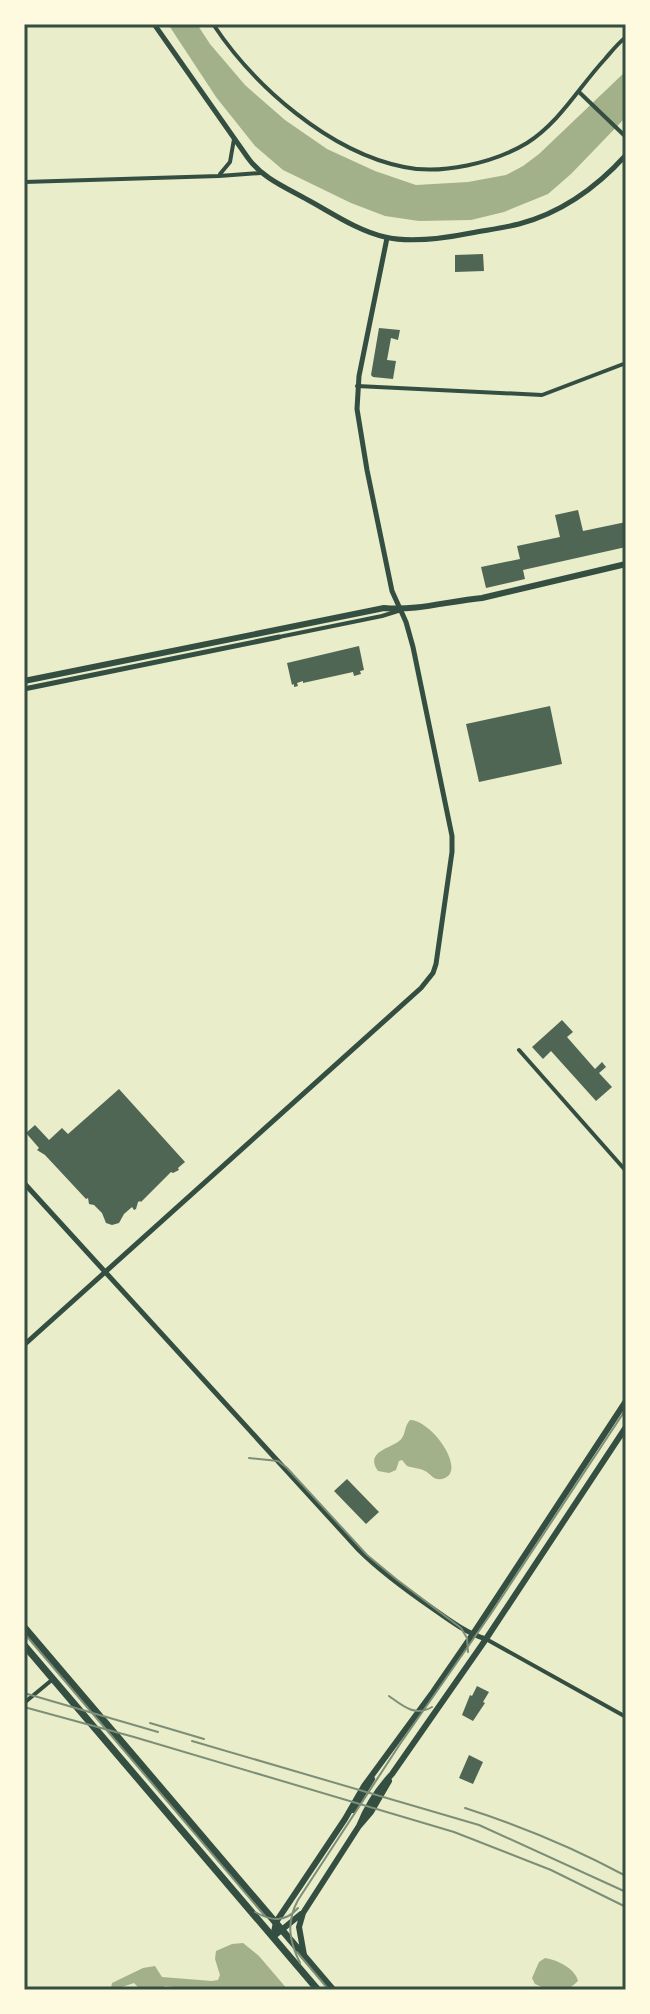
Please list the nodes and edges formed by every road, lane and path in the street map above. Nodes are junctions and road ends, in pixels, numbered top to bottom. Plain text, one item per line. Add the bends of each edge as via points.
1 (154, 24) edge
2 (213, 24) edge
3 (626, 37) edge
4 (579, 92) junction
5 (626, 137) edge
6 (234, 139) junction
7 (626, 155) edge
8 (261, 173) junction
9 (219, 176) junction
10 (24, 182) edge
11 (387, 238) junction
12 (626, 363) edge
13 (357, 386) junction
14 (626, 564) edge
15 (400, 610) junction
16 (279, 637) joint
17 (24, 681) edge
18 (24, 689) edge
19 (519, 1050) dead end
20 (626, 1171) edge
21 (24, 1183) edge
22 (105, 1273) junction
23 (24, 1345) edge
24 (626, 1401) edge
25 (626, 1427) edge
26 (24, 1627) edge
27 (473, 1634) junction
28 (486, 1639) junction
29 (24, 1645) edge
30 (53, 1679) junction
31 (24, 1703) edge
32 (626, 1717) edge
33 (303, 1913) junction
34 (276, 1922) junction
35 (282, 1930) junction
36 (273, 1937) junction
37 (304, 1956) junction
38 (318, 1990) edge
39 (333, 1990) edge

1 - 6 street
2 - 4 street via 260,82 306,120 337,141 406,168 436,169 500,156 540,133
3 - 4 street
4 - 5 street
6 - 8 street
6 - 9 street via 230,162
7 - 11 street via 577,198 536,219 450,237
8 - 9 street
8 - 11 street
9 - 10 street
11 - 13 street
12 - 13 street via 542,395
13 - 15 street via 358,426
14 - 15 main road via 482,598
15 - 16 street
15 - 17 main road via 384,608
15 - 22 street via 413,647 452,836 433,973
16 - 18 street
19 - 20 street
21 - 22 street
22 - 23 street
22 - 27 street via 359,1550 396,1583
24 - 27 main road
25 - 28 main road
26 - 34 main road
27 - 28 street
27 - 34 main road
28 - 32 street
28 - 33 main road via 381,1786
29 - 30 main road
30 - 31 street
30 - 36 main road
33 - 35 main road
33 - 37 main road via 299,1927
34 - 35 main road
34 - 36 main road
35 - 36 main road
35 - 37 main road
36 - 38 main road
37 - 39 main road

